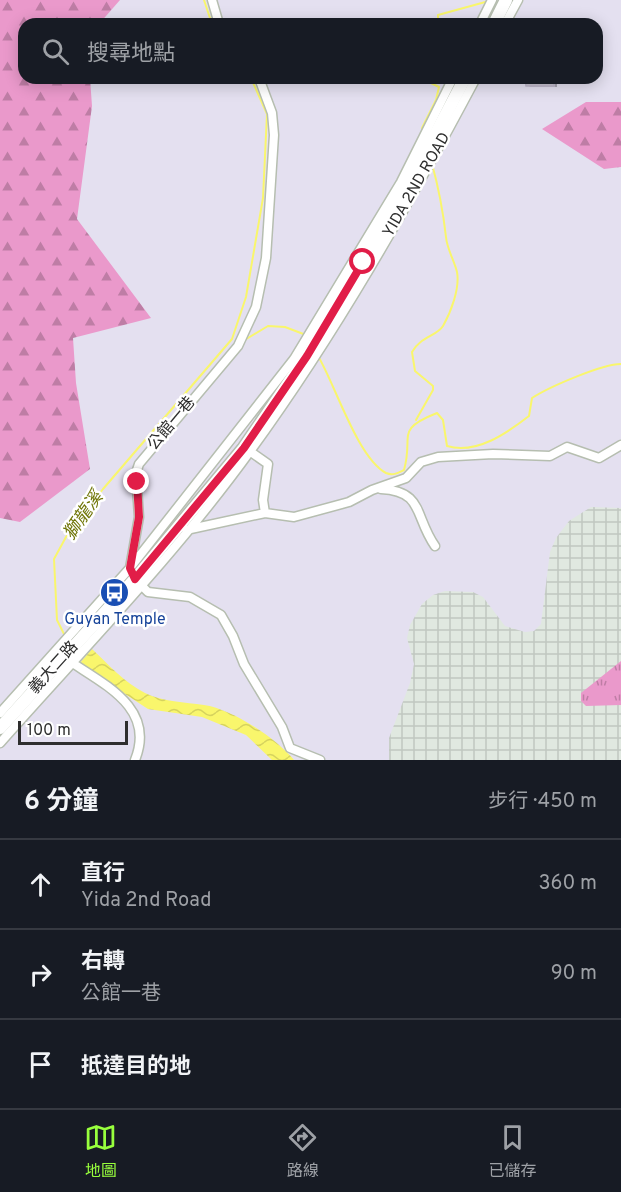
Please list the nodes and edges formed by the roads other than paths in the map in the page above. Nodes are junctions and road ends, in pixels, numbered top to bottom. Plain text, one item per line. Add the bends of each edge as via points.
1 (212, 0) edge
2 (492, 0) edge
3 (506, 0) edge
4 (518, 0) edge
5 (217, 18) edge
6 (483, 18) edge
7 (497, 18) edge
8 (508, 18) edge
9 (261, 84) edge
10 (450, 84) edge
11 (462, 84) edge
12 (473, 84) edge
13 (621, 445) edge
14 (247, 449) junction
15 (372, 490) junction
16 (265, 513) junction
17 (187, 530) junction
18 (174, 532) junction
19 (435, 546) dead end
20 (135, 578) junction
21 (84, 634) joint
22 (63, 656) junction
23 (0, 713) edge
24 (0, 728) edge
25 (0, 743) edge
26 (135, 760) edge
27 (320, 760) edge

1 - 5 street
2 - 6 street
3 - 7 street
4 - 8 street
9 - 20 street, 公館一巷 via 272,113 274,135 266,258 256,307 238,346 139,464
10 - 20 street, YIDA 2ND ROAD via 401,182 294,358
11 - 14 street, YIDA 2ND ROAD via 408,186
12 - 14 street, YIDA 2ND ROAD via 416,190 316,355
13 - 15 street via 599,458 567,447 550,456 438,457 421,462 406,478
14 - 16 street via 268,464
14 - 17 street, YIDA 2ND ROAD
14 - 18 street, YIDA 2ND ROAD
15 - 16 street via 349,502 301,516
15 - 19 street via 396,489 409,495
16 - 17 street
17 - 18 street
17 - 20 street, YIDA 2ND ROAD
18 - 20 street, YIDA 2ND ROAD
20 - 21 street, YIDA 2ND ROAD
20 - 27 street via 148,592 190,597 221,615 290,748
21 - 22 street, 義大二路
22 - 23 street
22 - 24 street, 義大二路
22 - 25 street
22 - 26 street via 125,699 140,728 142,743

